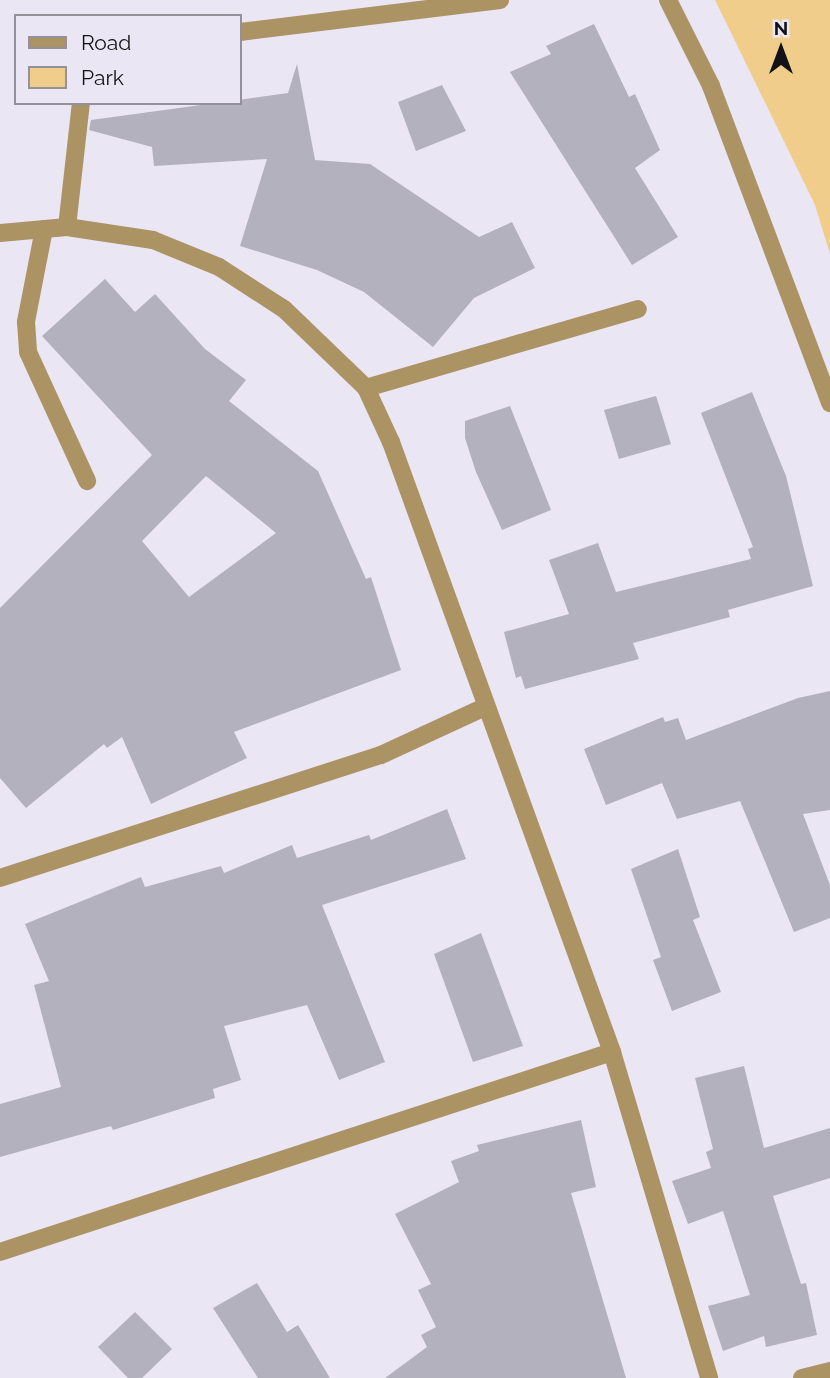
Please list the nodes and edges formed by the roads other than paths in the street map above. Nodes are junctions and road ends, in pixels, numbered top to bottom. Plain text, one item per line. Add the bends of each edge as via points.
1 (500, 0) edge
2 (668, 0) edge
3 (242, 32) edge
4 (80, 105) edge
5 (67, 228) junction
6 (44, 229) junction
7 (0, 233) edge
8 (638, 309) dead end
9 (366, 388) junction
10 (830, 403) edge
11 (87, 481) dead end
12 (485, 707) junction
13 (0, 878) edge
14 (612, 1052) junction
15 (0, 1252) edge
16 (830, 1371) edge
17 (709, 1378) edge
18 (802, 1378) edge

1 - 3 street
2 - 10 street via 711,86
4 - 5 street
5 - 6 street
5 - 9 street via 153,240 219,267 284,309
6 - 7 street
6 - 11 street via 26,322 28,352
8 - 9 street
9 - 12 street via 391,442
12 - 13 street via 381,755
12 - 14 street
14 - 15 street
14 - 17 street
16 - 18 street

